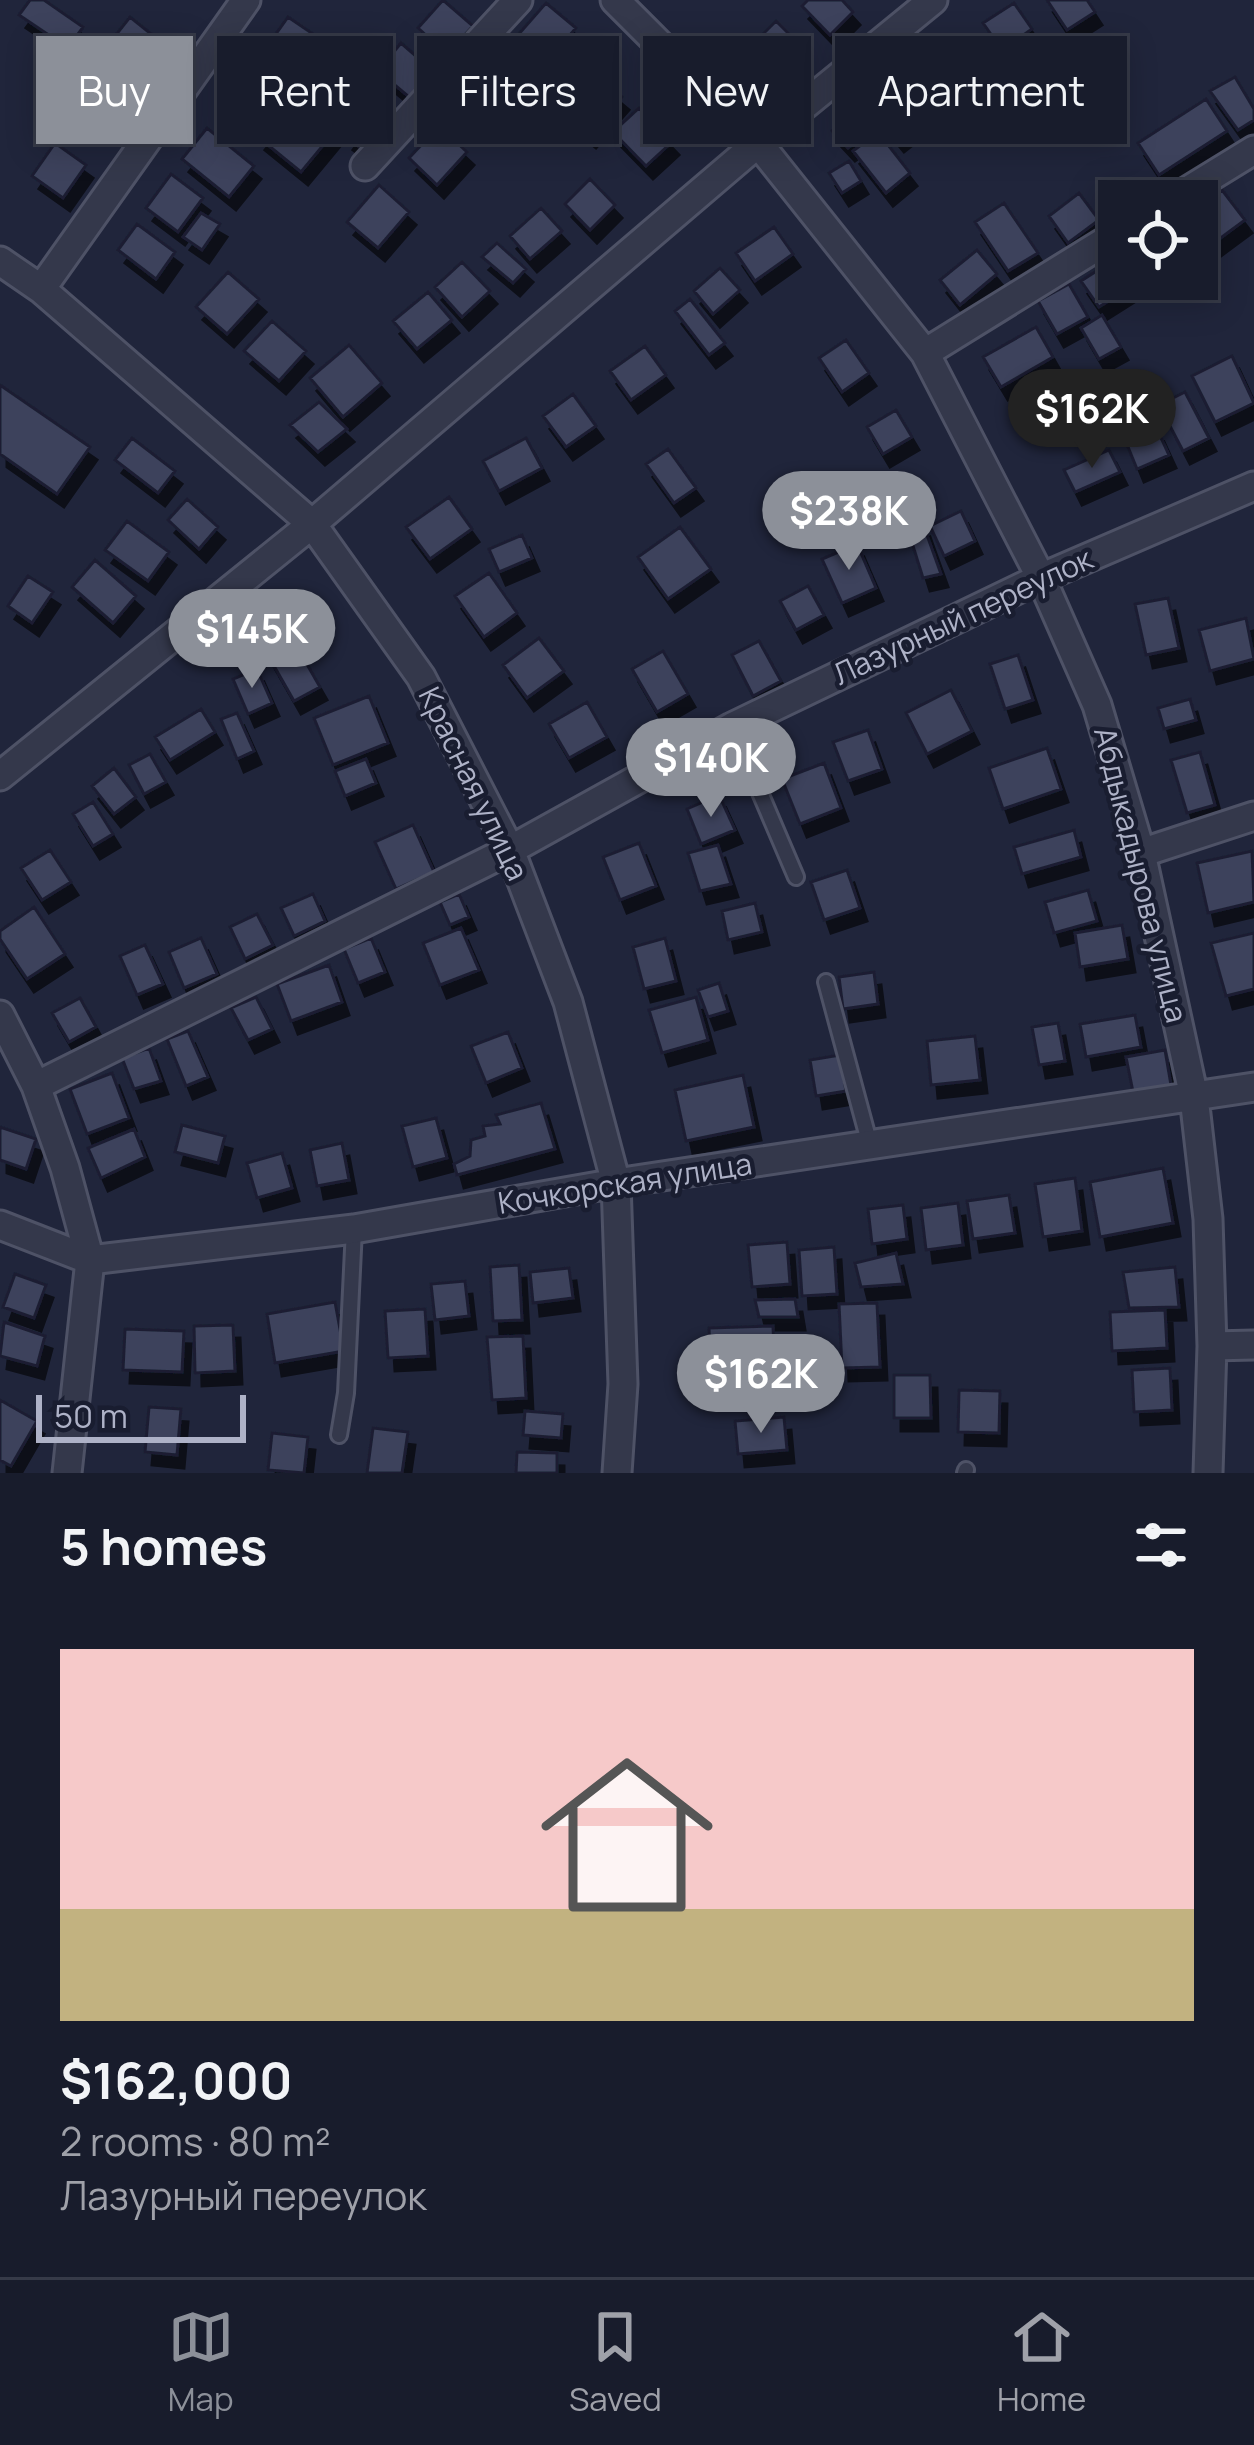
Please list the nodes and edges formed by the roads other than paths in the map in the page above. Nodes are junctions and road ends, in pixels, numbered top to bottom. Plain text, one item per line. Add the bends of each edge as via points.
1 (246, 0) edge
2 (518, 0) edge
3 (615, 0) edge
4 (933, 0) edge
5 (651, 36) edge
6 (811, 100) edge
7 (757, 144) edge
8 (759, 144) edge
9 (1254, 150) edge
10 (365, 166) dead end
11 (1205, 180) edge
12 (1098, 246) edge
13 (0, 261) edge
14 (41, 290) junction
15 (925, 353) junction
16 (1254, 486) edge
17 (312, 524) junction
18 (1041, 578) junction
19 (732, 727) junction
20 (0, 776) edge
21 (1254, 815) edge
22 (510, 850) junction
23 (1141, 854) junction
24 (796, 877) dead end
25 (826, 982) dead end
26 (0, 1016) edge
27 (36, 1086) junction
28 (1254, 1087) edge
29 (1194, 1097) junction
30 (870, 1145) junction
31 (616, 1183) junction
32 (0, 1226) edge
33 (354, 1229) junction
34 (90, 1260) junction
35 (1212, 1346) junction
36 (1254, 1346) edge
37 (339, 1435) dead end
38 (67, 1473) edge
39 (616, 1473) edge
40 (1208, 1473) edge

1 - 14 street
2 - 10 street
3 - 5 street, Абдыкадырова улица
4 - 6 street
7 - 17 street
8 - 15 street, Абдыкадырова улица
9 - 11 street
12 - 15 street
13 - 14 street, Красная улица
14 - 17 street, Красная улица
15 - 18 street, Абдыкадырова улица
16 - 18 street, Лазурный переулок
17 - 20 street
17 - 22 street, Красная улица via 421,677
18 - 19 street, Лазурный переулок
18 - 23 street, Абдыкадырова улица via 1096,705
19 - 22 street, Лазурный переулок
19 - 24 lane
21 - 23 street
22 - 27 street, Лазурный переулок
22 - 31 street, Красная улица via 568,1002
23 - 29 street, Абдыкадырова улица
25 - 30 lane
26 - 27 street
27 - 34 street
28 - 29 street, Кочкорская улица
29 - 30 street, Кочкорская улица
29 - 35 street, Абдыкадырова улица
30 - 31 street, Кочкорская улица
31 - 33 street, Кочкорская улица
31 - 39 street, Красная улица via 623,1384
32 - 34 street, Кочкорская улица
33 - 34 street, Кочкорская улица
33 - 37 lane
34 - 38 street
35 - 36 street
35 - 40 street, Абдыкадырова улица

